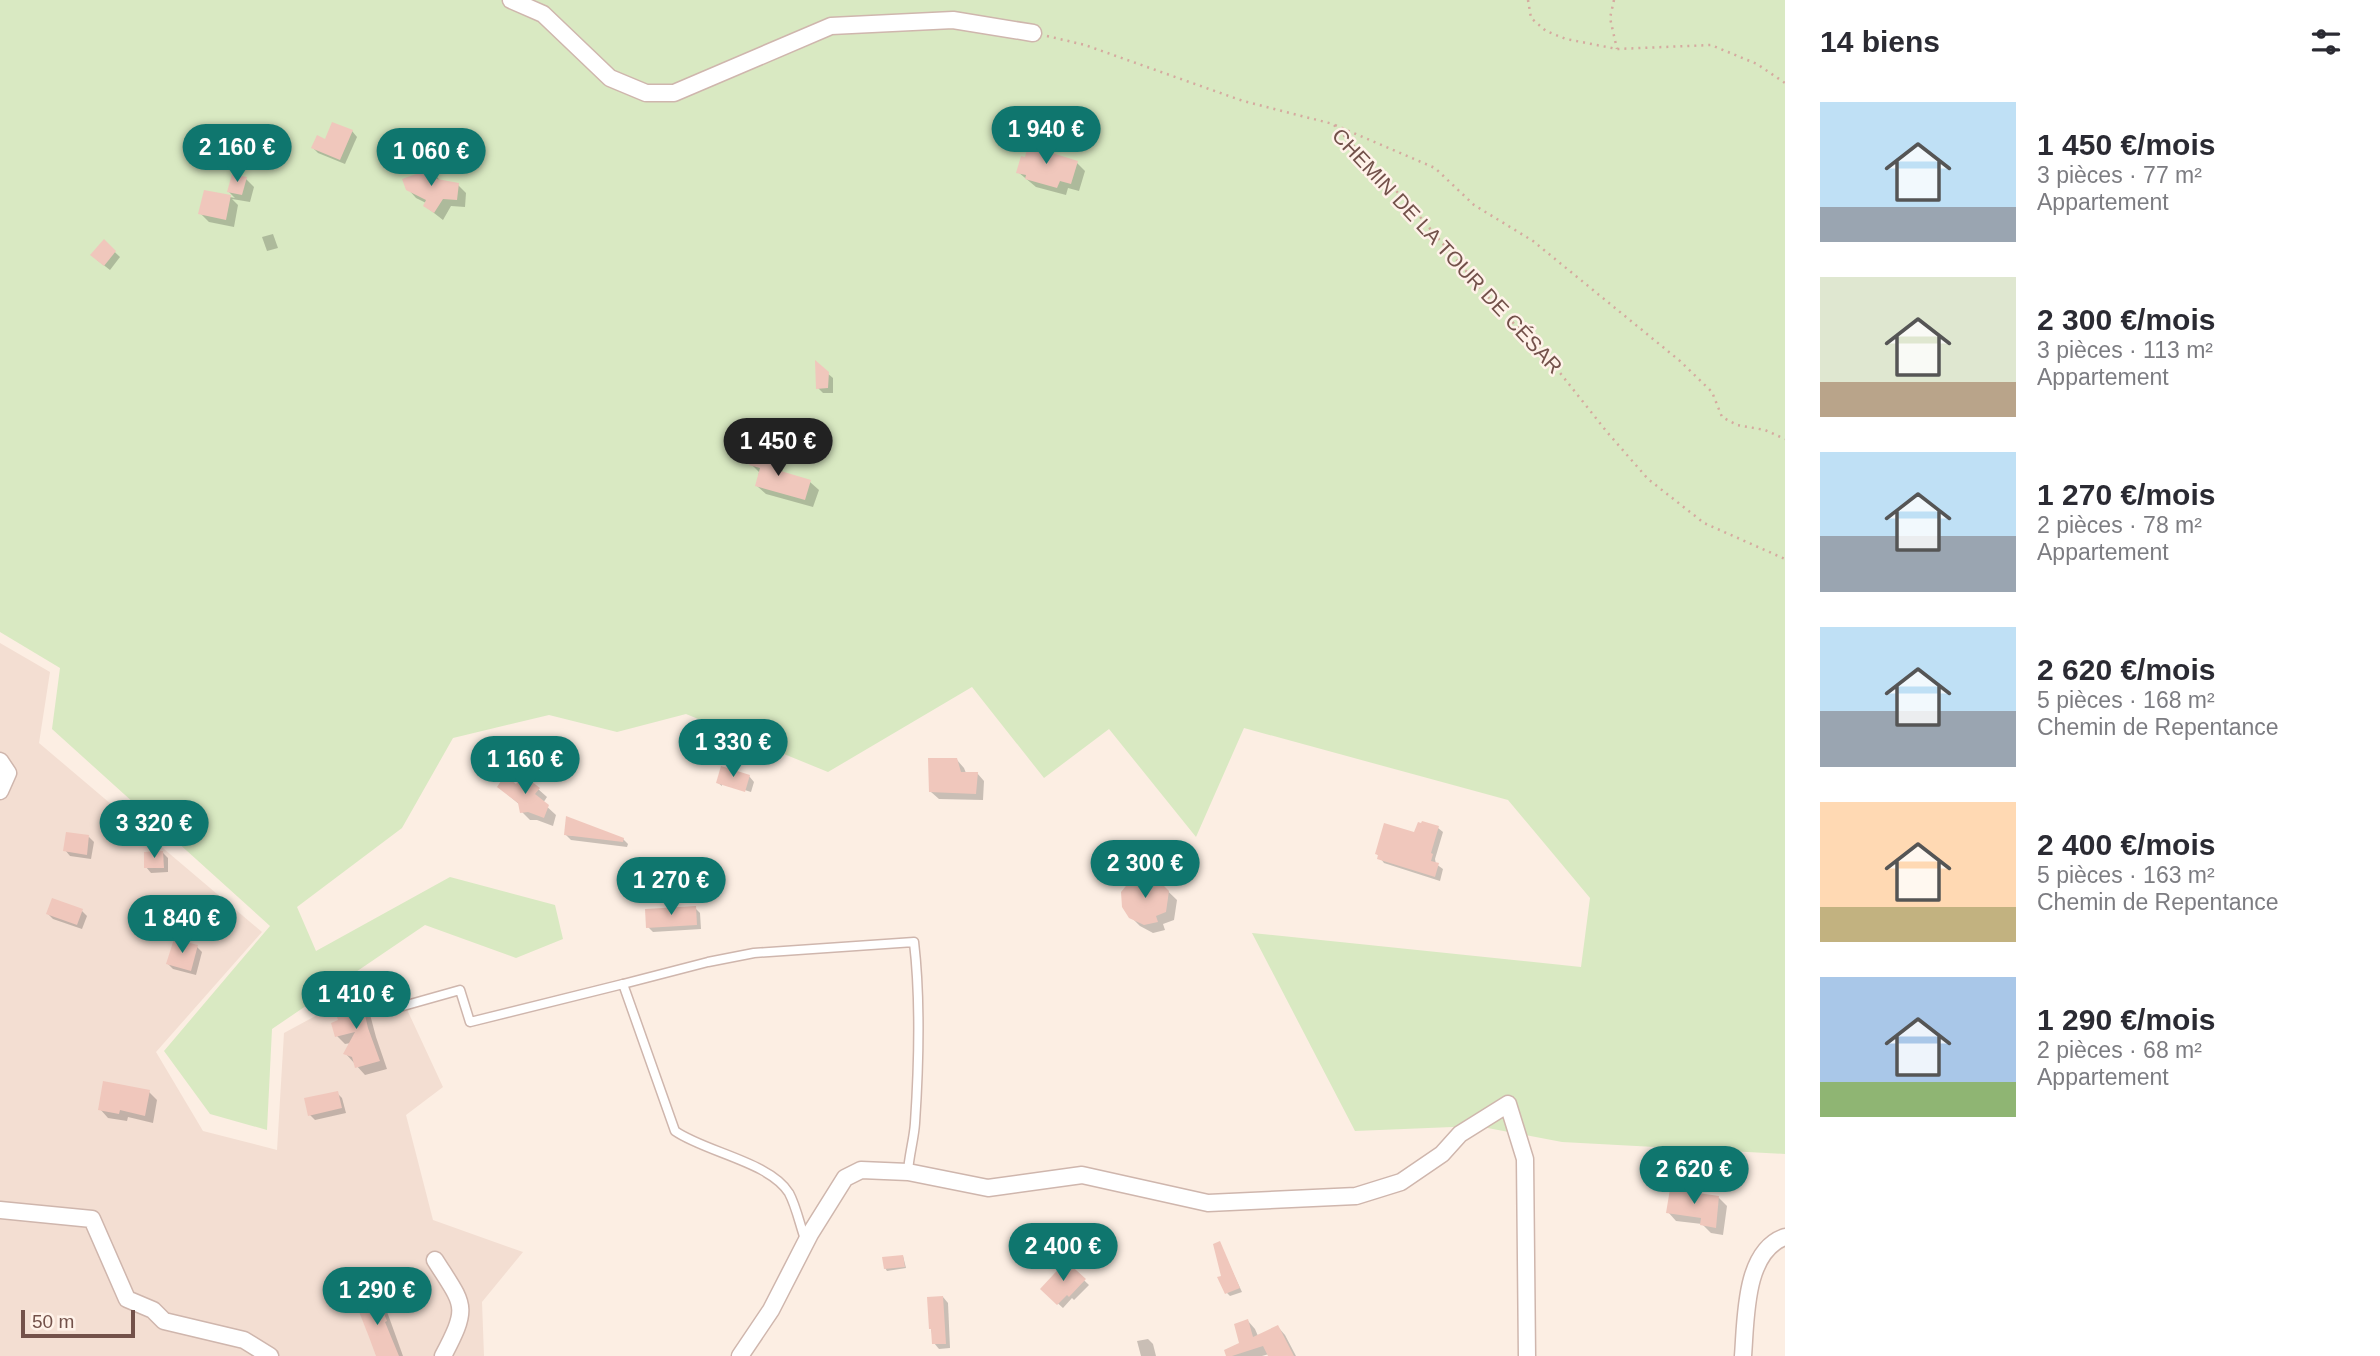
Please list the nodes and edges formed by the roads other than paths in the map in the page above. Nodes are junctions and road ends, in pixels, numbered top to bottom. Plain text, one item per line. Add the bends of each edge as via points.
1 (511, 0) edge
2 (1033, 33) road end
3 (0, 761) edge
4 (0, 791) edge
5 (622, 984) junction
6 (372, 999) dead end
7 (908, 1171) junction
8 (0, 1210) edge
9 (1785, 1237) edge
10 (806, 1242) junction
11 (435, 1260) dead end
12 (270, 1356) edge
13 (443, 1356) edge
14 (740, 1356) edge
15 (1527, 1356) edge
16 (1743, 1356) edge

1 - 2 street via 543,14 610,78 646,93 674,93 831,26 953,20
3 - 4 street via 8,773
5 - 6 lane via 470,1022 460,990 389,1010 378,1009
5 - 7 lane via 754,953 914,942 919,1030
5 - 10 lane via 675,1131 774,1178 788,1192
7 - 10 street via 861,1170 845,1178
7 - 15 street via 988,1188 1082,1175 1208,1203 1356,1196 1401,1182 1508,1104 1525,1159
8 - 12 street via 92,1219 127,1299 153,1310 164,1321 244,1340
9 - 16 street via 1764,1250 1750,1284
10 - 14 street via 771,1310
11 - 13 street via 460,1299 462,1316

